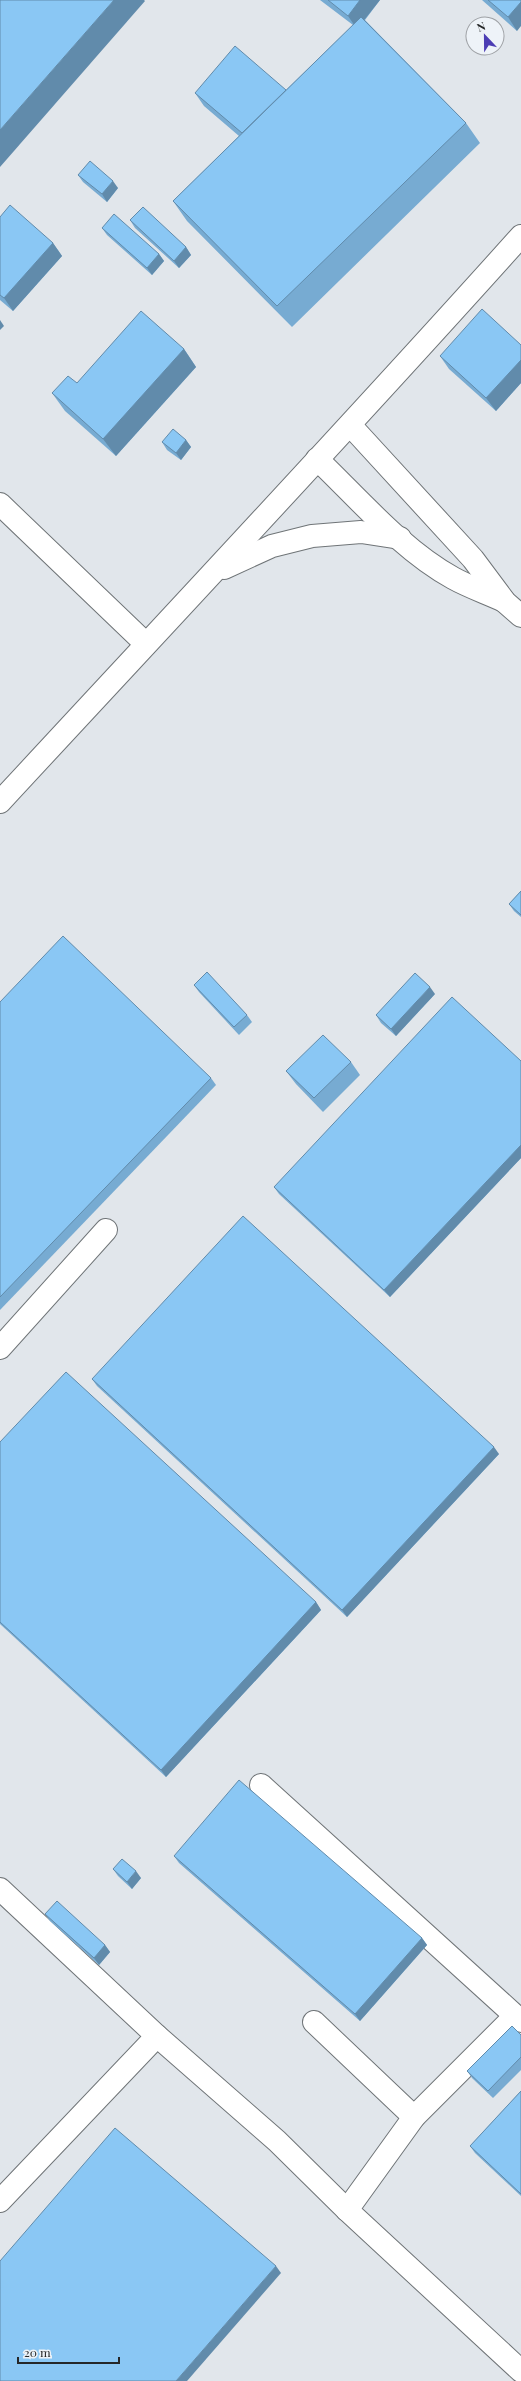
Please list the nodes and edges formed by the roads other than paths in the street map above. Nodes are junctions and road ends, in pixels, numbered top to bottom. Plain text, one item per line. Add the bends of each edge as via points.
1 (521, 236) edge
2 (350, 426) junction
3 (317, 459) junction
4 (0, 504) edge
5 (400, 538) junction
6 (216, 572) junction
7 (505, 602) junction
8 (521, 616) edge
9 (146, 644) junction
10 (0, 802) edge
11 (106, 1230) dead end
12 (0, 1348) edge
13 (261, 1785) dead end
14 (0, 1889) edge
15 (518, 2019) edge
16 (314, 2022) dead end
17 (157, 2036) junction
18 (414, 2117) junction
19 (0, 2201) edge
20 (347, 2210) junction
21 (521, 2372) edge

1 - 2 lane
2 - 3 lane
2 - 7 lane via 473,559
3 - 5 lane
3 - 6 lane
4 - 9 lane
5 - 6 lane via 361,532 312,536 272,546
5 - 7 lane via 452,578
6 - 9 lane
7 - 8 lane
9 - 10 lane
11 - 12 lane
13 - 15 lane
14 - 17 lane
15 - 18 lane
16 - 18 lane
17 - 19 lane
17 - 20 lane via 277,2141
18 - 20 lane
20 - 21 lane

